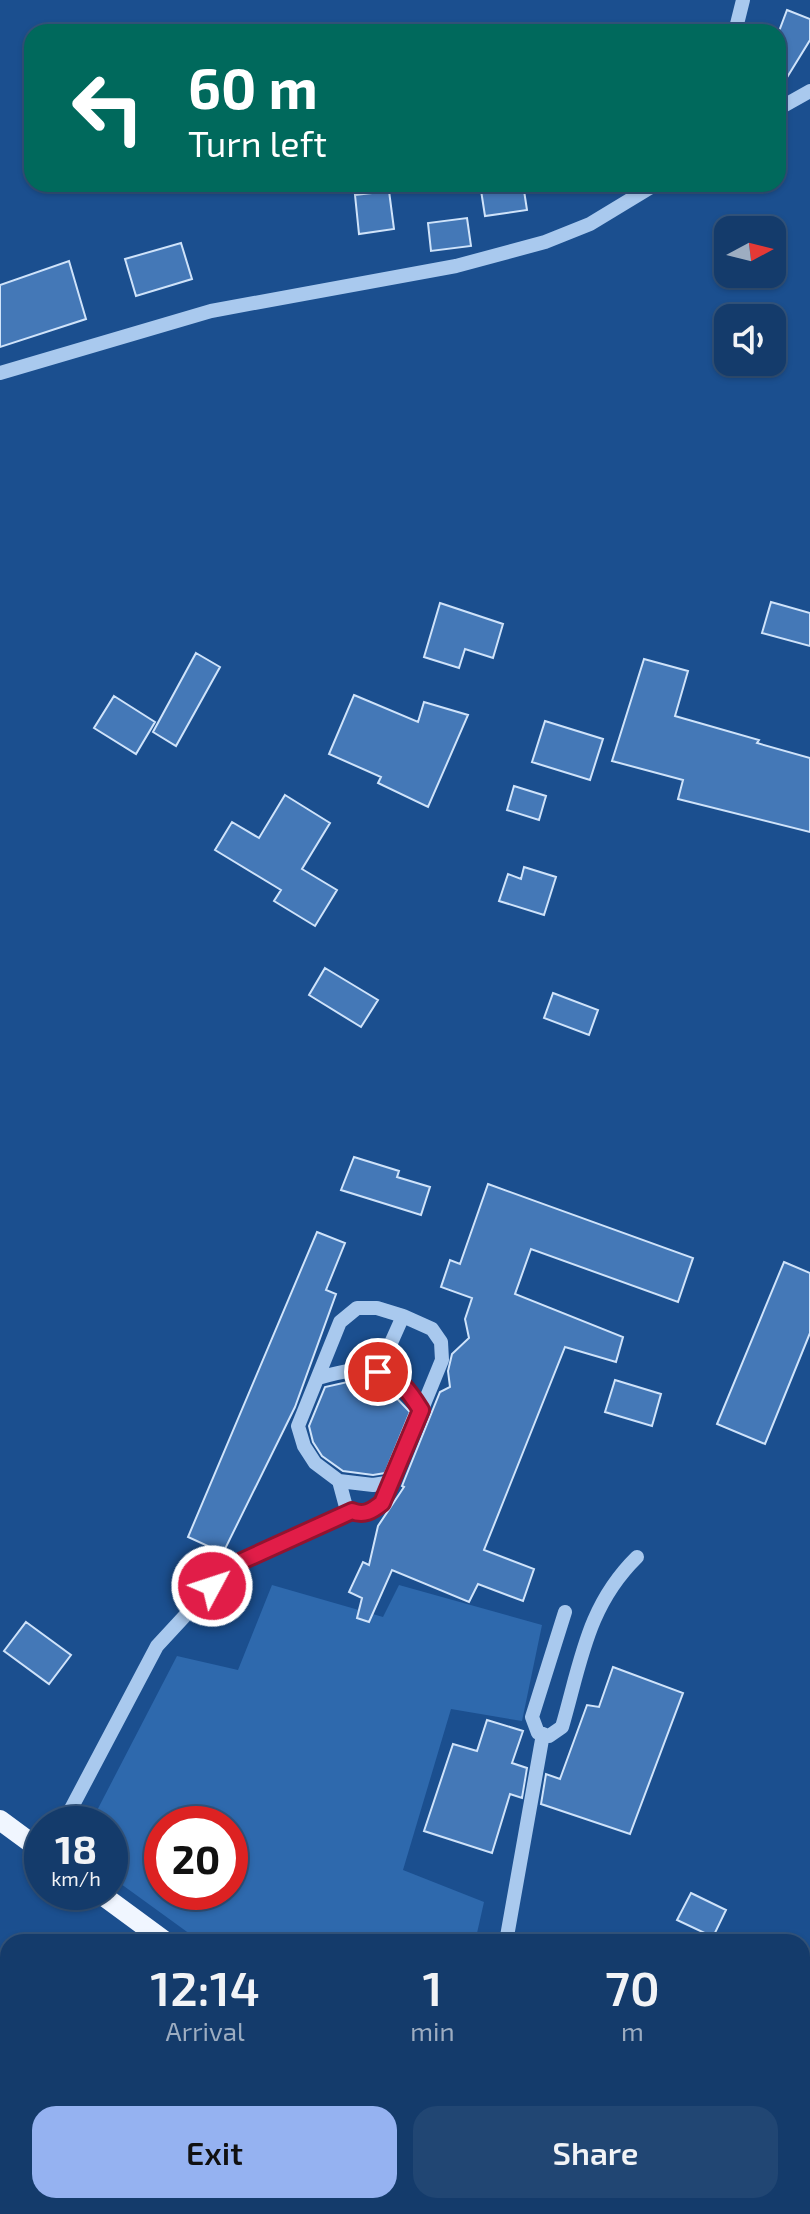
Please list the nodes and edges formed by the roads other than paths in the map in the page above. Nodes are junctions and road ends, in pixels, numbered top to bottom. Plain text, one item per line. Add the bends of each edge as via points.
1 (743, 0) edge
2 (737, 24) edge
3 (810, 91) edge
4 (786, 104) edge
5 (643, 192) edge
6 (0, 373) edge
7 (403, 1316) junction
8 (378, 1372) junction
9 (318, 1378) junction
10 (421, 1410) junction
11 (339, 1481) junction
12 (392, 1482) junction
13 (352, 1511) junction
14 (637, 1557) dead end
15 (565, 1612) dead end
16 (543, 1734) junction
17 (73, 1806) edge
18 (0, 1820) edge
19 (24, 1838) edge
20 (122, 1910) edge
21 (155, 1934) edge
22 (507, 1934) edge

1 - 2 street
3 - 4 street
5 - 6 street via 590,224 545,242 456,266 211,311
7 - 8 street
7 - 9 street via 357,1308 340,1322
7 - 10 street via 432,1329 441,1342 442,1360
8 - 9 street via 345,1370
8 - 10 street via 406,1386
9 - 11 street via 298,1426 315,1463
10 - 12 street
11 - 12 street
11 - 13 street
12 - 13 street via 371,1512
13 - 17 street via 231,1566 220,1577 157,1646
14 - 16 street via 615,1578 593,1616 562,1727
15 - 16 street via 532,1717
16 - 22 street
18 - 19 main road
20 - 21 main road

